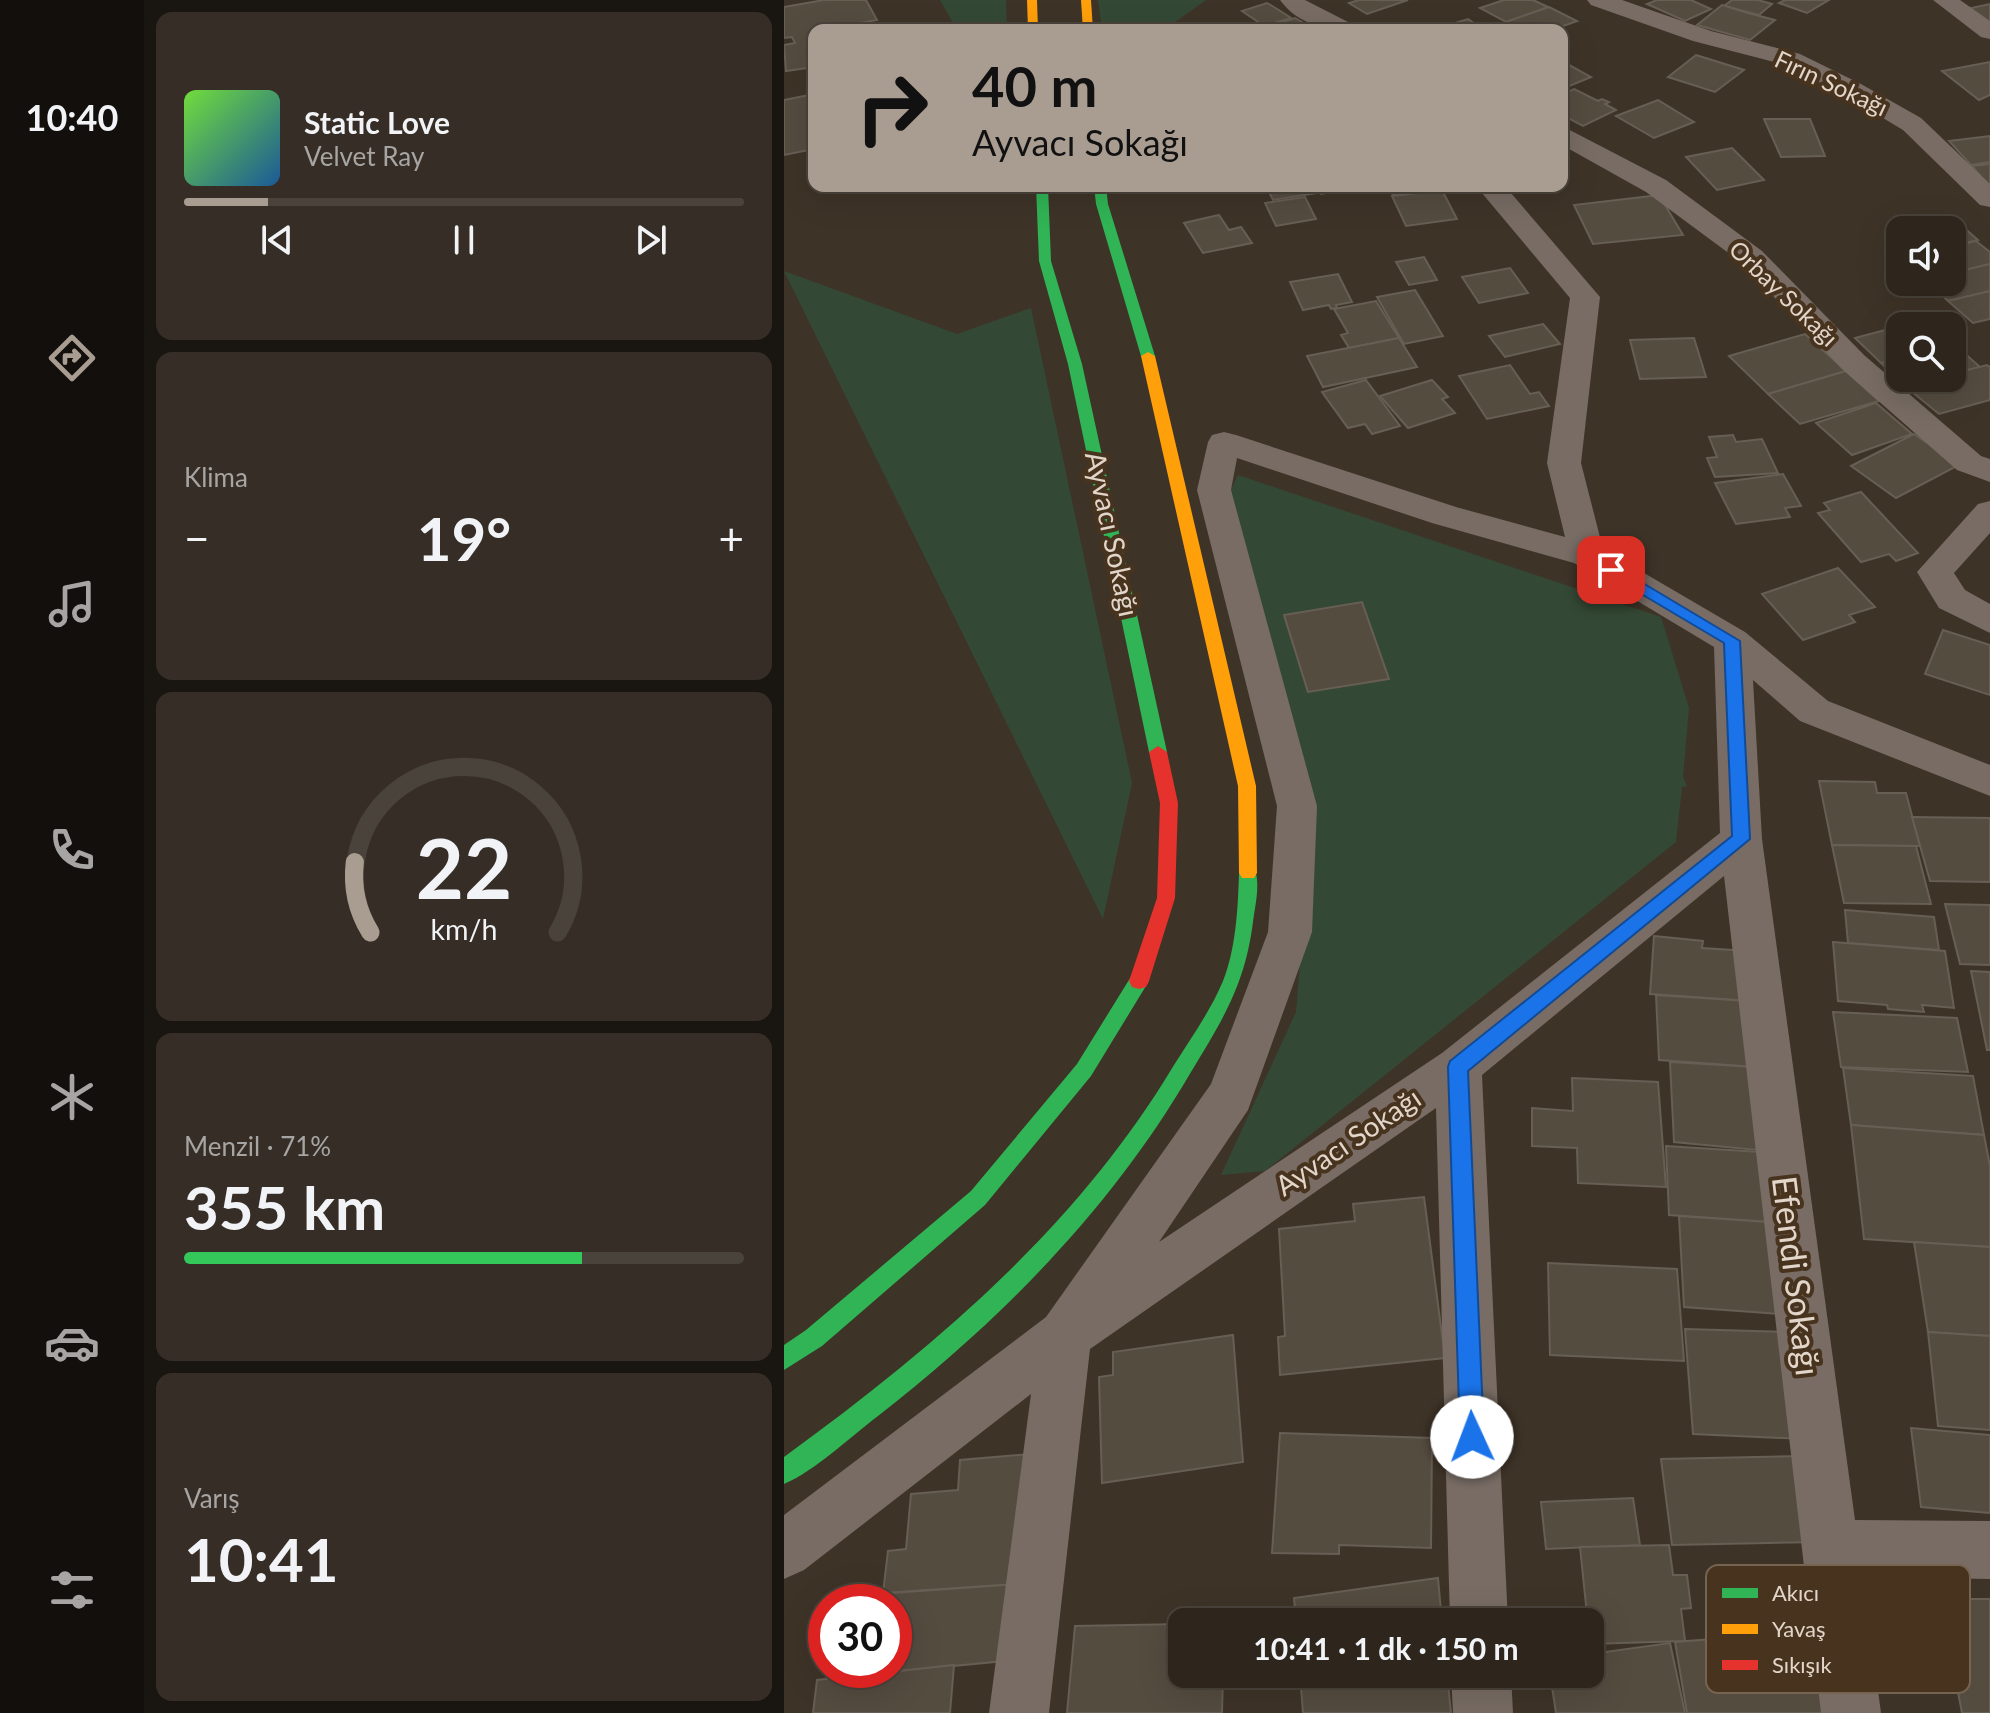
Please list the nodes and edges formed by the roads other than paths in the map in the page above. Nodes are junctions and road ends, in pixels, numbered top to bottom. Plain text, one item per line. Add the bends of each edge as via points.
1 (1032, 0) edge
2 (1086, 0) edge
3 (1599, 0) edge
4 (1944, 0) edge
5 (1293, 3) edge
6 (1033, 24) edge
7 (1088, 24) edge
8 (1325, 24) edge
9 (1334, 24) edge
10 (1990, 32) edge
11 (1568, 137) edge
12 (1042, 192) edge
13 (1101, 192) edge
14 (1495, 192) edge
15 (1990, 199) edge
16 (1990, 471) edge
17 (1990, 512) edge
18 (1587, 555) junction
19 (1990, 620) edge
20 (1732, 641) junction
21 (1990, 781) edge
22 (1741, 839) junction
23 (1458, 1067) junction
24 (1065, 1335) junction
25 (784, 1359) edge
26 (784, 1472) edge
27 (1830, 1548) junction
28 (784, 1550) edge
29 (1990, 1550) edge
30 (1832, 1565) edge
31 (1478, 1608) edge
32 (1482, 1688) edge
33 (1848, 1693) edge
34 (1019, 1713) edge
35 (1483, 1713) edge
36 (1851, 1713) edge

1 - 6 main road
2 - 7 main road
3 - 15 street, Fırın Sokağı via 1702,36 1791,59 1852,89 1912,124
4 - 10 street
5 - 8 street
5 - 9 street
11 - 16 street, Orbay Sokağı via 1656,186 1752,257 1853,362 1969,463
12 - 25 main road, Ayvacı Sokağı via 1045,261 1075,364 1169,803 1166,898 1139,982 1084,1070 978,1198
13 - 26 main road via 1153,372 1247,786 1248,885 1233,978 1166,1103 1081,1216 897,1388
14 - 18 street via 1585,297 1564,463
17 - 19 street via 1935,572 1952,599
18 - 20 street
18 - 24 street via 1444,515 1224,442 1214,490 1297,806 1290,932 1231,1095
20 - 21 street via 1814,711
20 - 22 street
22 - 23 street, Ayvacı Sokağı
22 - 27 street, Efendi Sokağı
23 - 24 street, Ayvacı Sokağı
23 - 31 street
24 - 28 street, Ayvacı Sokağı
24 - 34 street
27 - 29 street
27 - 30 street, Efendi Sokağı
32 - 35 street
33 - 36 street, Efendi Sokağı

